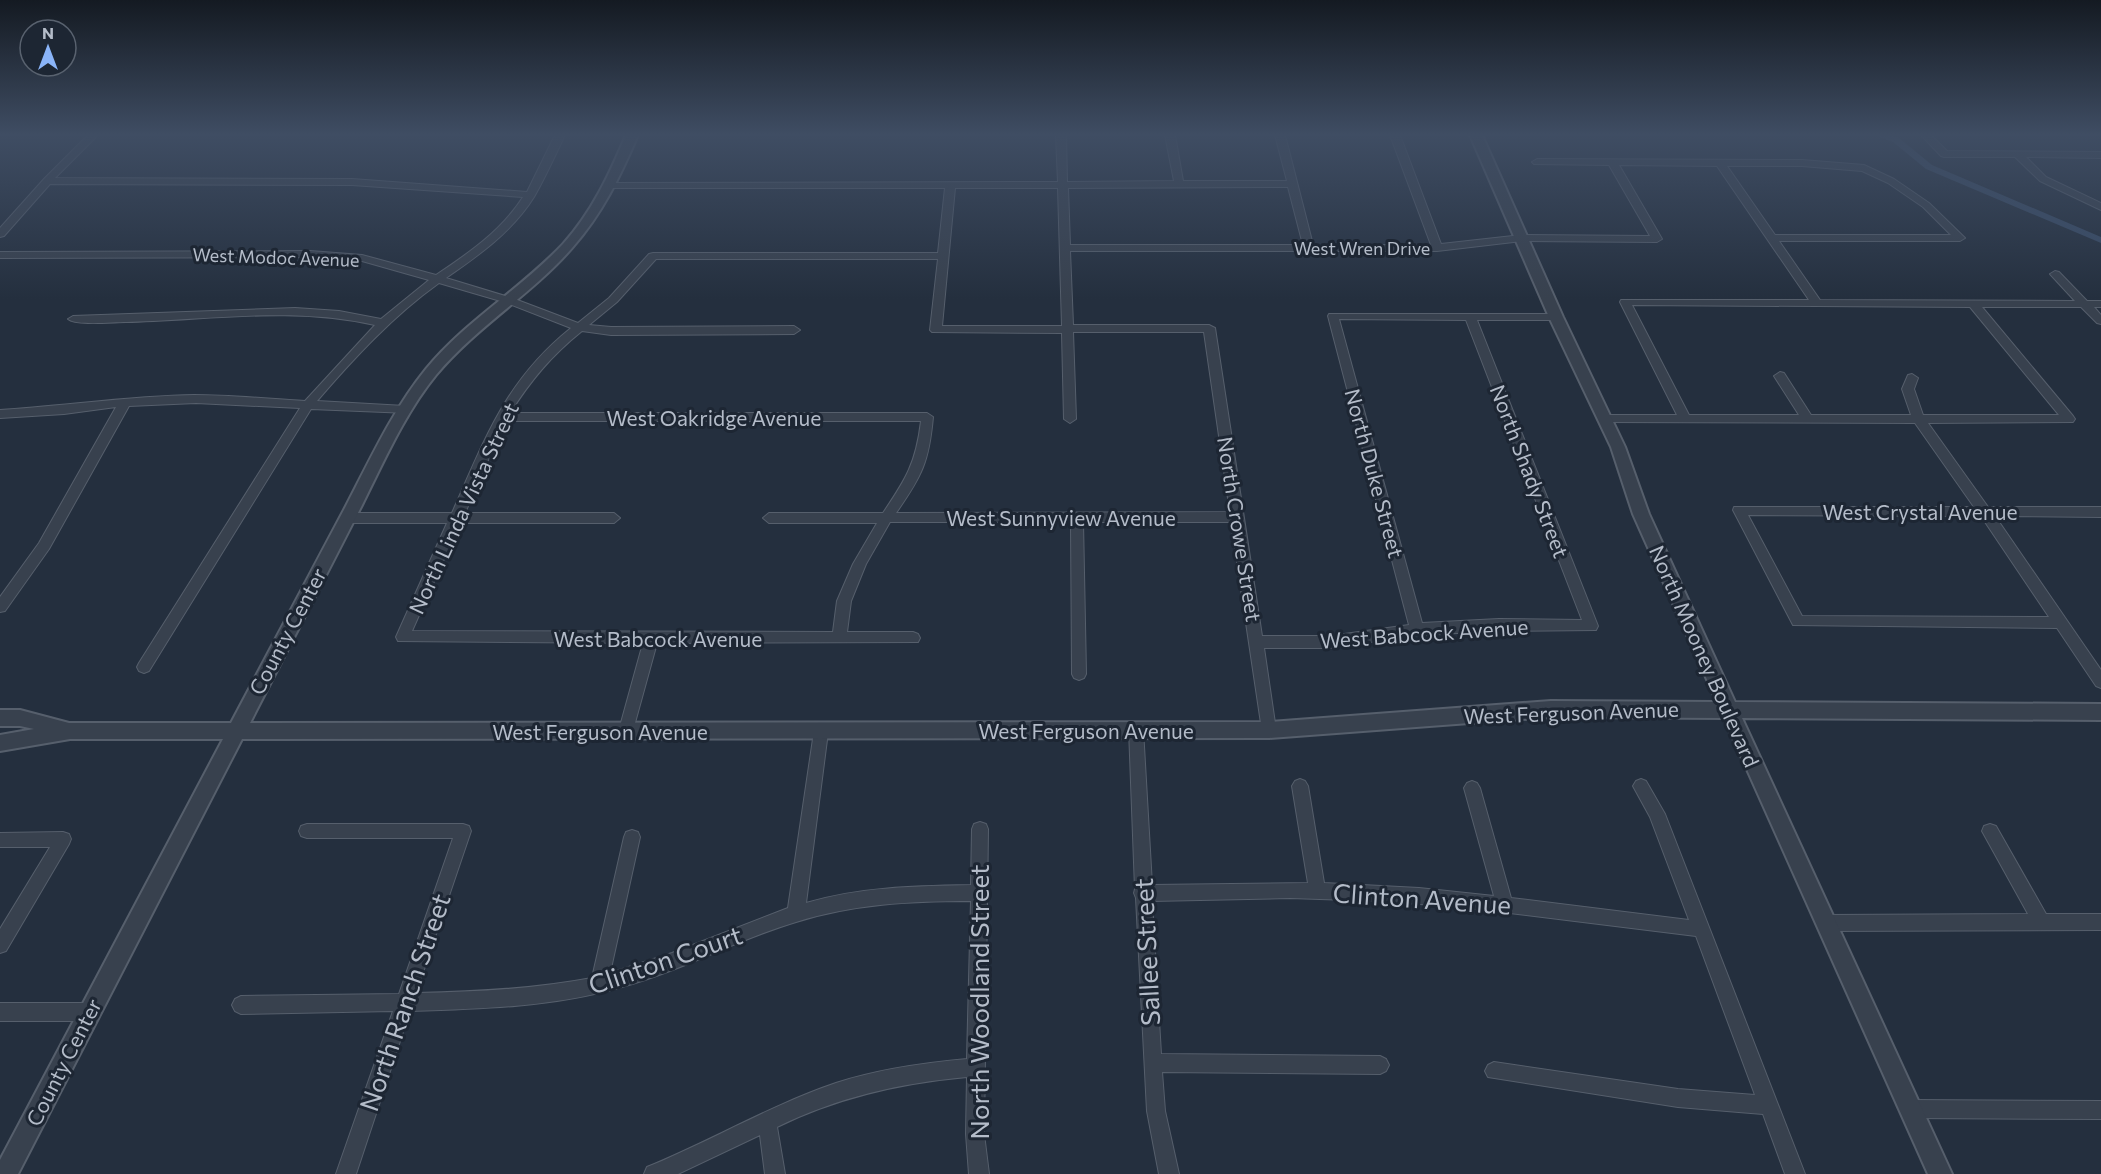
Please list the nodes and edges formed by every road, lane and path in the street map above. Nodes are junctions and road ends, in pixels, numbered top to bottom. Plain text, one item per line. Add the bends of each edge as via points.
1 (39, 190) edge
2 (459, 190) edge
3 (533, 190) edge
4 (608, 190) edge
5 (950, 190) edge
6 (1063, 190) edge
7 (1295, 190) edge
8 (1415, 190) edge
9 (1500, 190) edge
10 (1629, 190) edge
11 (1739, 190) edge
12 (1904, 190) edge
13 (2064, 190) edge
14 (530, 195) junction
15 (2101, 207) edge
16 (0, 234) edge
17 (1522, 238) junction
18 (1772, 238) junction
19 (1066, 248) junction
20 (1309, 248) junction
21 (1437, 248) junction
22 (0, 255) edge
23 (944, 256) junction
24 (2055, 274) dead end
25 (439, 279) junction
26 (508, 300) junction
27 (1817, 303) junction
28 (1973, 304) junction
29 (2084, 304) junction
30 (2101, 304) edge
31 (1470, 316) junction
32 (1556, 317) junction
33 (73, 319) dead end
34 (2101, 321) edge
35 (383, 323) junction
36 (578, 327) junction
37 (794, 330) dead end
38 (1069, 330) junction
39 (1780, 376) dead end
40 (1912, 378) dead end
41 (125, 402) junction
42 (308, 405) junction
43 (405, 410) junction
44 (0, 414) edge
45 (501, 417) junction
46 (1070, 419) dead end
47 (1605, 419) junction
48 (1685, 419) junction
49 (1808, 419) junction
50 (1918, 420) junction
51 (1985, 512) junction
52 (2101, 512) edge
53 (1237, 517) junction
54 (456, 518) junction
55 (886, 518) junction
56 (1077, 518) junction
57 (347, 519) junction
58 (614, 519) dead end
59 (769, 519) dead end
60 (0, 607) edge
61 (2062, 623) junction
62 (1591, 626) joint
63 (1418, 629) junction
64 (403, 638) joint
65 (651, 638) junction
66 (839, 638) junction
67 (913, 638) dead end
68 (1257, 642) junction
69 (144, 668) dead end
70 (1079, 674) dead end
71 (2101, 682) edge
72 (1729, 709) junction
73 (2101, 712) edge
74 (0, 718) edge
75 (1136, 729) junction
76 (626, 730) junction
77 (1269, 730) junction
78 (70, 731) junction
79 (235, 731) junction
80 (822, 732) junction
81 (0, 743) edge
82 (1300, 786) dead end
83 (1641, 786) dead end
84 (1472, 788) dead end
85 (980, 829) dead end
86 (307, 831) dead end
87 (1990, 831) dead end
88 (632, 837) dead end
89 (0, 840) edge
90 (1317, 891) junction
91 (978, 893) junction
92 (1142, 893) junction
93 (1504, 903) junction
94 (796, 913) junction
95 (2041, 922) junction
96 (2101, 922) edge
97 (1827, 923) junction
98 (1701, 929) junction
99 (0, 945) edge
100 (599, 985) junction
101 (404, 1002) junction
102 (241, 1005) dead end
103 (0, 1012) edge
104 (89, 1012) junction
105 (1152, 1063) junction
106 (1380, 1065) dead end
107 (975, 1067) junction
108 (1494, 1071) dead end
109 (1768, 1105) junction
110 (1910, 1109) junction
111 (2101, 1110) edge
112 (767, 1122) junction
113 (5, 1174) edge
114 (346, 1174) edge
115 (654, 1174) edge
116 (775, 1174) edge
117 (979, 1174) edge
118 (1169, 1174) edge
119 (1795, 1174) edge
120 (1940, 1174) edge

1 - 16 street
2 - 14 street
3 - 14 street
4 - 26 street, County Center via 567,247
5 - 23 street
6 - 19 street
7 - 20 street
8 - 21 street
9 - 17 street, North Mooney Boulevard
10 - 17 street, West Wren Drive via 1657,239
11 - 18 street
12 - 18 street via 1960,238
13 - 15 street
14 - 25 street via 512,220 483,247
17 - 21 street, West Wren Drive
17 - 32 street, North Mooney Boulevard
18 - 27 street
19 - 20 street, West Wren Drive
19 - 38 street
20 - 21 street, West Wren Drive
22 - 25 street, West Modoc Avenue via 310,254 362,258
23 - 36 street, North Linda Vista Street via 653,256 613,300
23 - 38 street via 936,330
24 - 29 street
25 - 26 street, West Modoc Avenue
25 - 35 street
26 - 36 street, West Modoc Avenue
26 - 43 street, County Center via 431,372
27 - 28 street
27 - 48 street via 1624,302
28 - 29 street
28 - 50 street via 2069,419
29 - 30 street
29 - 34 street
31 - 32 street
31 - 62 street, North Shady Street
31 - 63 street, North Duke Street via 1333,316
32 - 47 street, North Mooney Boulevard
33 - 35 street via 313,312 353,315
35 - 42 street
36 - 37 street, West Modoc Avenue via 610,331
36 - 45 street, North Linda Vista Street via 550,351
38 - 46 street
38 - 53 street, North Crowe Street via 1209,328
39 - 49 street
40 - 50 street via 1908,389
41 - 42 street via 196,399
41 - 44 street
41 - 60 street via 44,546
42 - 43 street
42 - 69 street
43 - 57 street, County Center
45 - 54 street, North Linda Vista Street
45 - 55 street, West Oakridge Avenue via 927,417 924,449 913,478
47 - 48 street
47 - 72 street, North Mooney Boulevard via 1641,514
48 - 49 street
49 - 50 street
50 - 51 street
51 - 52 street, West Crystal Avenue
51 - 61 street
51 - 61 street, West Crystal Avenue via 1739,510 1797,621
53 - 56 street, West Sunnyview Avenue
53 - 68 street, North Crowe Street
54 - 57 street
54 - 58 street
54 - 64 street, North Linda Vista Street
55 - 56 street, West Sunnyview Avenue
55 - 59 street, West Sunnyview Avenue
55 - 66 street via 844,601
56 - 70 street
57 - 79 street, County Center
61 - 71 street
62 - 63 street, West Babcock Avenue
63 - 68 street, West Babcock Avenue via 1330,642
64 - 65 street, West Babcock Avenue
65 - 66 street, West Babcock Avenue
65 - 76 street
66 - 67 street, West Babcock Avenue
68 - 77 street, North Crowe Street
72 - 73 street, West Ferguson Avenue
72 - 77 street, West Ferguson Avenue via 1521,710 1351,727
72 - 97 street, North Mooney Boulevard
74 - 78 street, West Ferguson Avenue via 20,718
75 - 77 street, West Ferguson Avenue
75 - 80 street, West Ferguson Avenue
75 - 92 street, Sallee Street
76 - 79 street, West Ferguson Avenue
76 - 80 street, West Ferguson Avenue
78 - 79 street, West Ferguson Avenue
78 - 81 street, West Ferguson Avenue
79 - 104 street, County Center
80 - 94 street
82 - 90 street
83 - 98 street via 1657,814
84 - 93 street
85 - 91 street, North Woodland Street
86 - 101 street, North Ranch Street via 462,831
87 - 95 street
88 - 100 street
89 - 99 street via 63,839
90 - 92 street, Clinton Avenue
90 - 93 street, Clinton Avenue
91 - 94 street, Clinton Court via 882,897
91 - 107 street, North Woodland Street
92 - 105 street, Sallee Street
93 - 98 street, Clinton Avenue
94 - 100 street, Clinton Court via 655,968
95 - 96 street
95 - 97 street
97 - 110 street, North Mooney Boulevard
98 - 109 street
100 - 101 street, Clinton Court via 486,1000
101 - 102 street, Clinton Court
101 - 114 street, North Ranch Street
103 - 104 street
104 - 113 street, County Center
105 - 106 street
105 - 118 street, Sallee Street via 1156,1111
107 - 112 street via 920,1072 868,1083 818,1099
107 - 117 street, North Woodland Street
108 - 109 street via 1678,1098
109 - 119 street
110 - 111 street
110 - 120 street, North Mooney Boulevard
112 - 115 street
112 - 116 street

